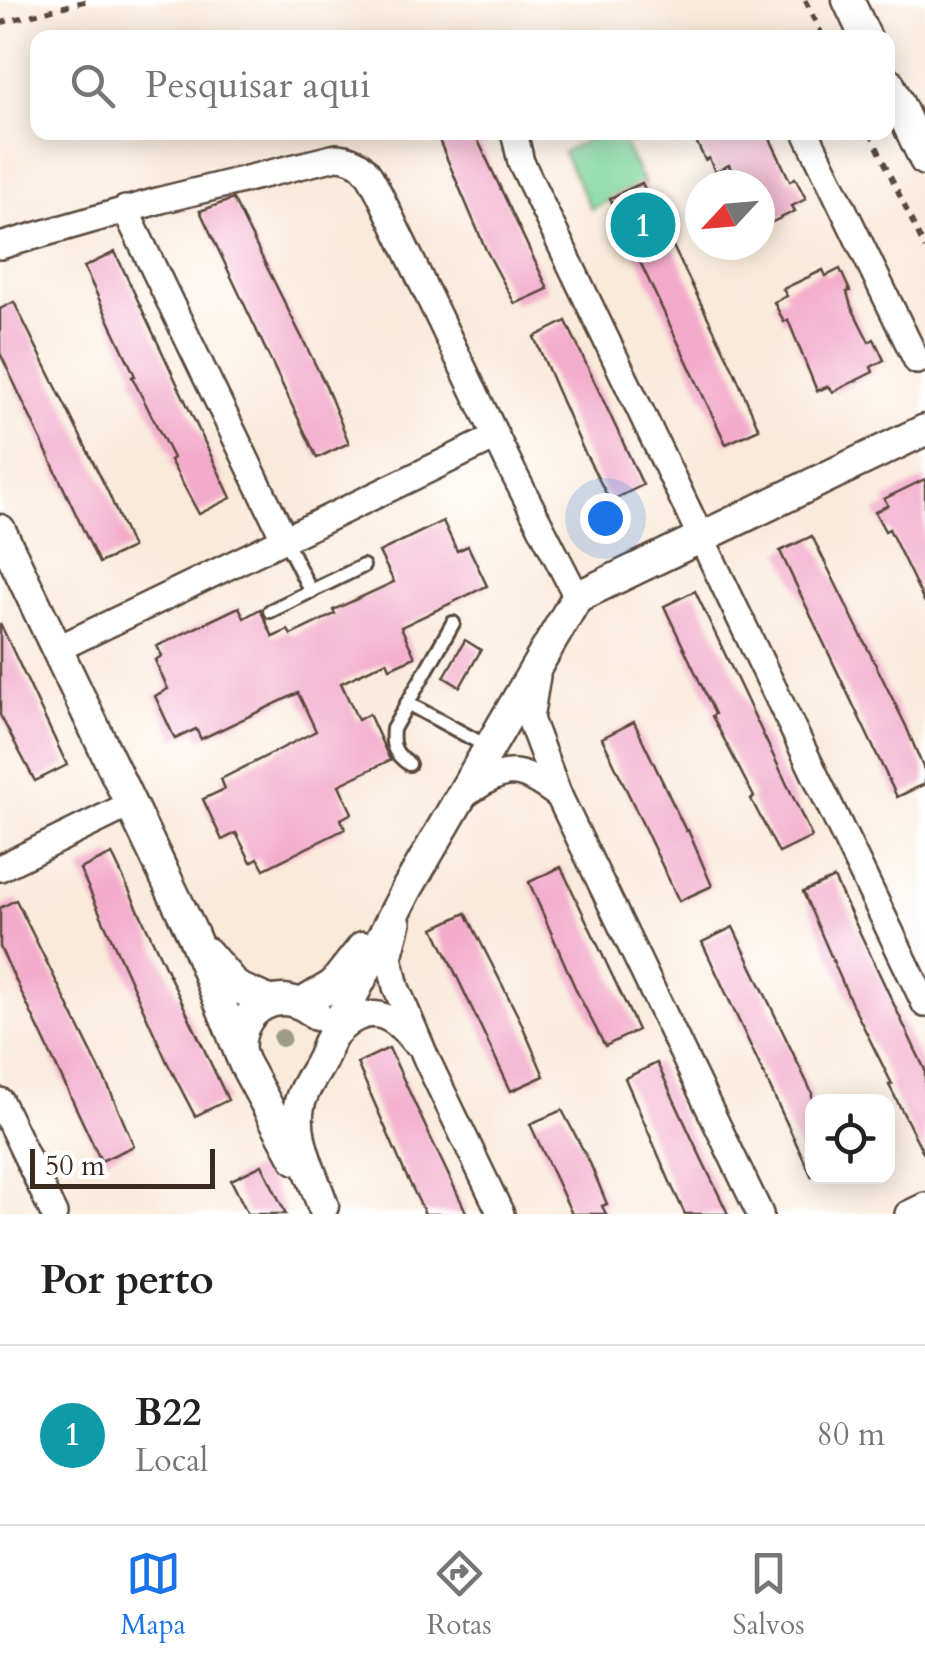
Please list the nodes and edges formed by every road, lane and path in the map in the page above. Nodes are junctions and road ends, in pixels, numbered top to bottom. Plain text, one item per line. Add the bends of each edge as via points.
1 (90, 0) edge
2 (805, 0) edge
3 (848, 0) edge
4 (0, 23) edge
5 (820, 30) edge
6 (862, 30) edge
7 (895, 97) edge
8 (516, 140) edge
9 (810, 140) edge
10 (874, 140) edge
11 (925, 160) edge
12 (126, 209) junction
13 (0, 246) edge
14 (925, 249) edge
15 (916, 360) dead end
16 (925, 430) edge
17 (496, 438) junction
18 (0, 530) edge
19 (701, 538) junction
20 (286, 540) junction
21 (363, 566) dead end
22 (311, 592) junction
23 (577, 597) junction
24 (270, 611) dead end
25 (454, 623) dead end
26 (57, 649) junction
27 (541, 656) junction
28 (407, 703) junction
29 (488, 747) junction
30 (409, 764) dead end
31 (558, 796) junction
32 (459, 798) junction
33 (131, 804) junction
34 (0, 868) edge
35 (407, 889) junction
36 (193, 935) junction
37 (269, 1001) junction
38 (303, 1004) junction
39 (925, 1004) edge
40 (327, 1045) junction
41 (426, 1058) junction
42 (245, 1062) junction
43 (312, 1076) junction
44 (0, 1101) edge
45 (925, 1206) edge
46 (326, 1210) edge
47 (54, 1214) edge
48 (501, 1214) edge
49 (760, 1214) edge
50 (908, 1214) edge

1 - 4 path
2 - 5 path
3 - 6 street
7 - 11 street
8 - 19 street
9 - 15 street
10 - 14 path
12 - 13 street
12 - 17 street via 336,157 361,163
12 - 20 street
16 - 19 street
17 - 20 street
17 - 23 street
18 - 26 street
19 - 23 street
19 - 39 street
20 - 22 lane
20 - 26 street
21 - 22 lane
22 - 24 lane
23 - 27 street
25 - 28 lane
26 - 33 street
27 - 29 street
27 - 31 street via 530,719
28 - 29 lane
28 - 30 lane via 391,742
29 - 32 street
31 - 32 street via 532,776 514,772 489,778
31 - 49 street
32 - 35 street
33 - 34 street
33 - 36 street
35 - 38 street via 333,985
35 - 40 street
35 - 41 street via 389,957
36 - 37 street via 224,977
36 - 42 street
37 - 38 street
37 - 42 street via 241,1028
38 - 40 street via 321,1021
40 - 41 street via 356,1017 382,1015 406,1031
40 - 43 street
41 - 48 street
42 - 43 street via 261,1081 288,1087
42 - 46 street
43 - 46 street via 296,1113
44 - 47 street
45 - 50 street

